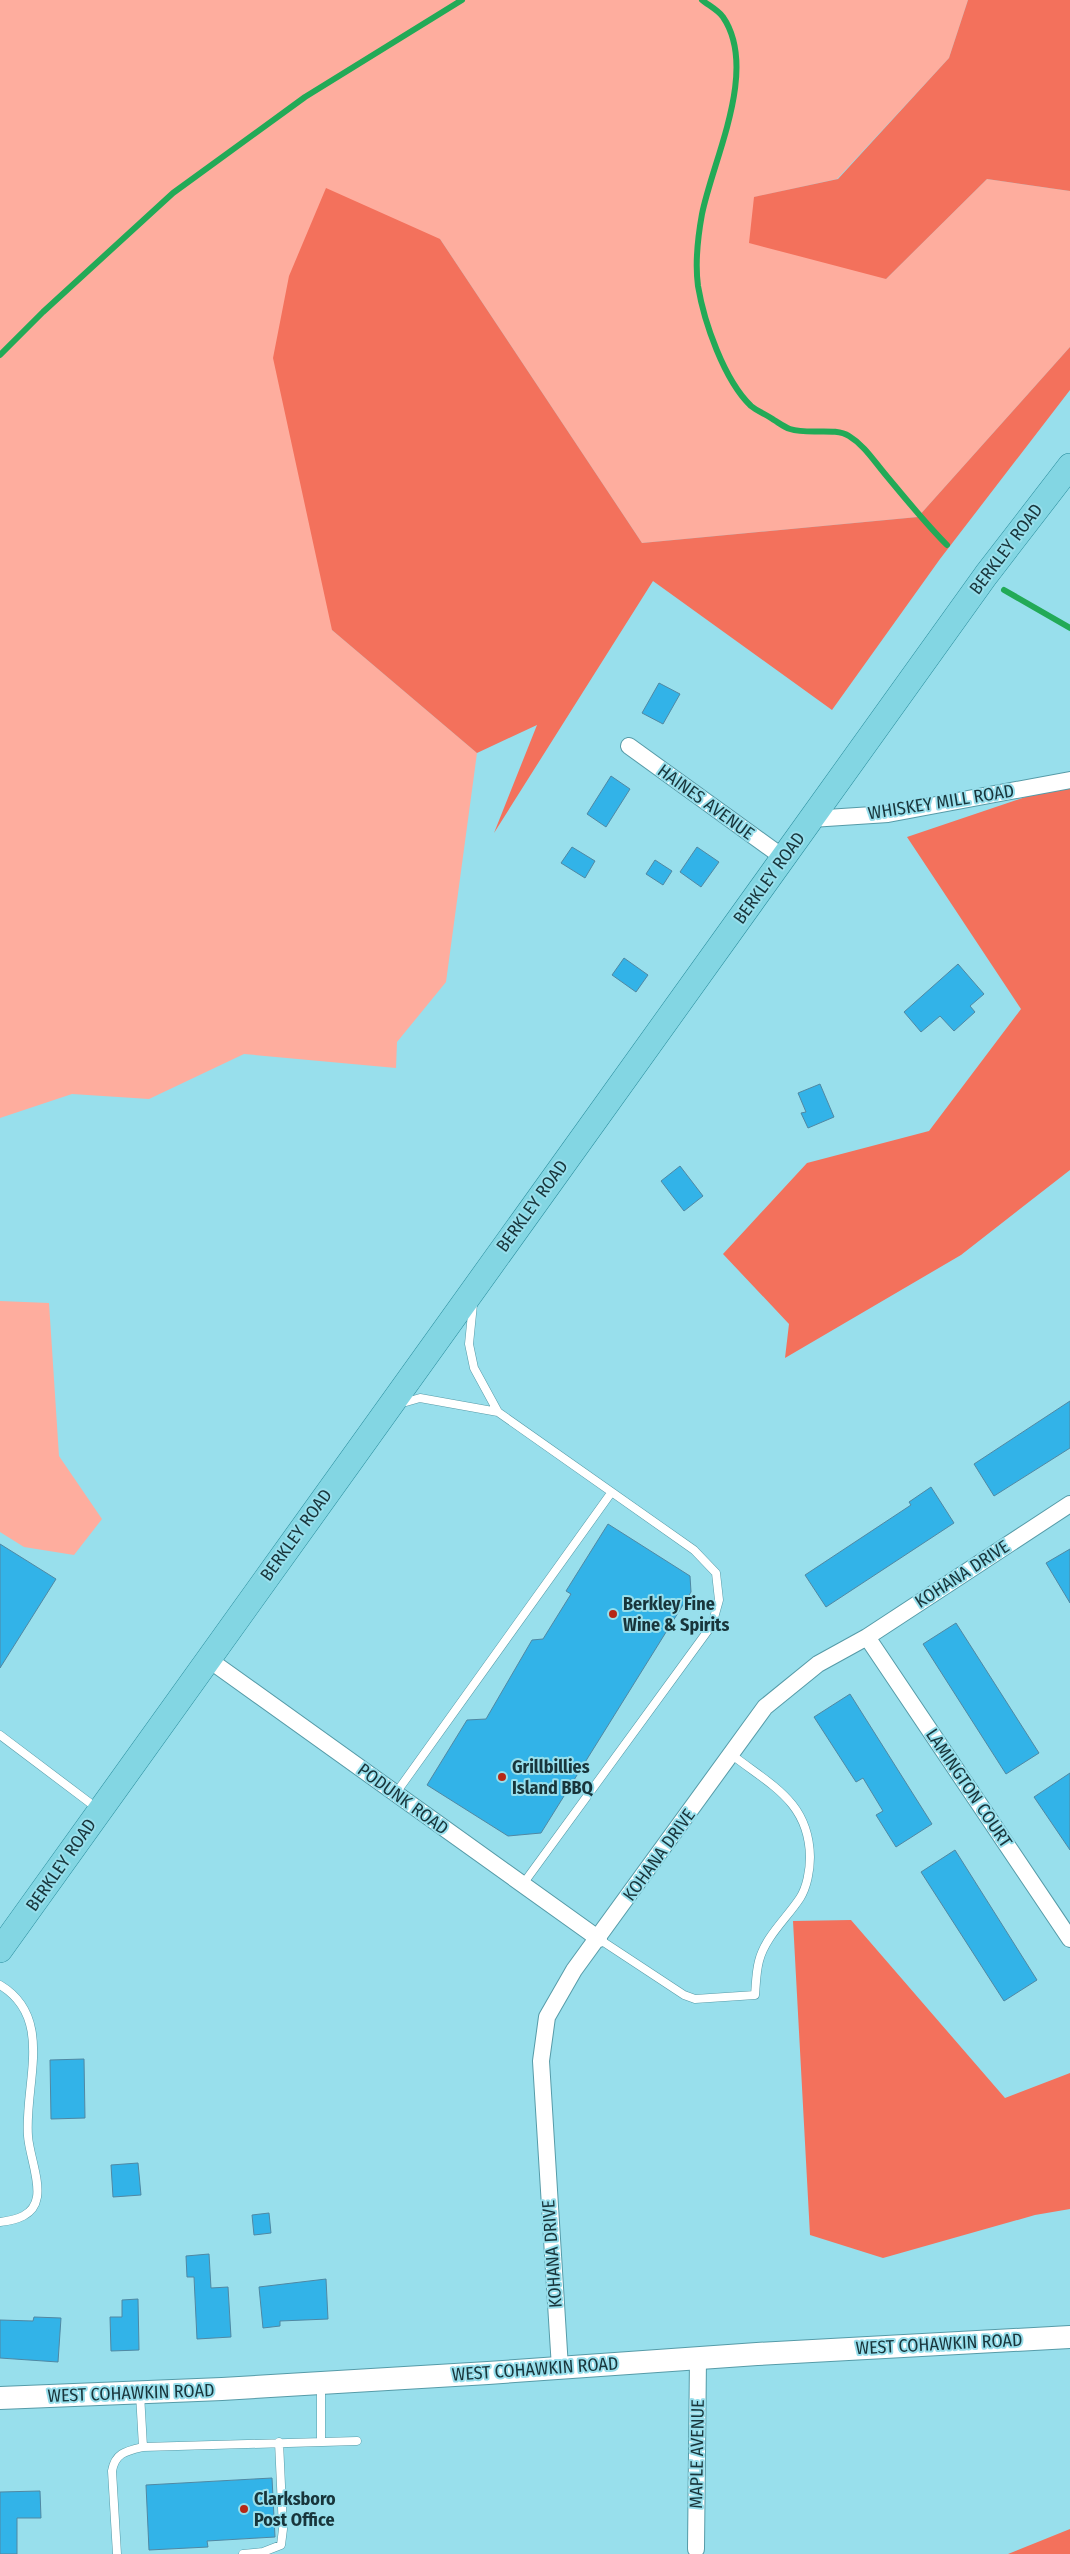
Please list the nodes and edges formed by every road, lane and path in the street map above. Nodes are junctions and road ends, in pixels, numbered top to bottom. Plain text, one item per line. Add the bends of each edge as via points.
1 (1070, 466) edge
2 (629, 746) dead end
3 (1070, 780) edge
4 (811, 819) junction
5 (784, 858) junction
6 (474, 1287) junction
7 (386, 1410) junction
8 (498, 1412) junction
9 (611, 1493) junction
10 (1070, 1504) edge
11 (867, 1637) junction
12 (208, 1659) junction
13 (0, 1735) edge
14 (731, 1754) junction
15 (396, 1793) junction
16 (100, 1810) junction
17 (523, 1884) junction
18 (599, 1939) junction
19 (1070, 1939) edge
20 (0, 1950) edge
21 (0, 1985) edge
22 (0, 2222) edge
23 (1070, 2337) edge
24 (698, 2358) junction
25 (560, 2368) junction
26 (321, 2382) junction
27 (140, 2392) junction
28 (0, 2398) edge
29 (322, 2441) junction
30 (357, 2441) dead end
31 (279, 2442) junction
32 (143, 2447) junction
33 (696, 2549) dead end
34 (117, 2554) edge
35 (243, 2554) edge

1 - 4 main road, BERKLEY ROAD via 986,576
2 - 5 street, HAINES AVENUE
3 - 4 street, WHISKEY MILL ROAD via 888,814
4 - 5 main road, BERKLEY ROAD
5 - 6 main road, BERKLEY ROAD
6 - 7 main road, BERKLEY ROAD
6 - 8 lane via 469,1344 474,1368
7 - 8 lane via 420,1398
7 - 12 main road, BERKLEY ROAD
8 - 9 lane
9 - 15 lane
9 - 17 lane via 694,1550 716,1573 719,1600 712,1625
10 - 11 street, KOHANA DRIVE
11 - 14 street, KOHANA DRIVE via 818,1664 765,1707
11 - 19 street, LAMINGTON COURT
12 - 15 street, PODUNK ROAD
12 - 16 main road, BERKLEY ROAD
13 - 16 lane
14 - 18 street, KOHANA DRIVE
14 - 18 lane via 791,1801 808,1830 810,1846 807,1881 801,1896 766,1944 759,1961 755,1995 695,1998
15 - 17 street, PODUNK ROAD
16 - 20 main road, BERKLEY ROAD
17 - 18 street, PODUNK ROAD
18 - 25 street, KOHANA DRIVE via 574,1970 547,2017 541,2061
21 - 22 lane via 26,2009 33,2032 27,2106 28,2138 38,2196 31,2211 17,2220
23 - 24 main road, WEST COHAWKIN ROAD
24 - 25 main road, WEST COHAWKIN ROAD
24 - 33 street, MAPLE AVENUE
25 - 26 main road, WEST COHAWKIN ROAD
26 - 27 main road, WEST COHAWKIN ROAD
26 - 29 lane
27 - 28 main road, WEST COHAWKIN ROAD
27 - 32 lane
29 - 30 lane
29 - 31 lane
31 - 32 lane
31 - 35 lane via 281,2545
32 - 34 lane via 119,2454 114,2461

